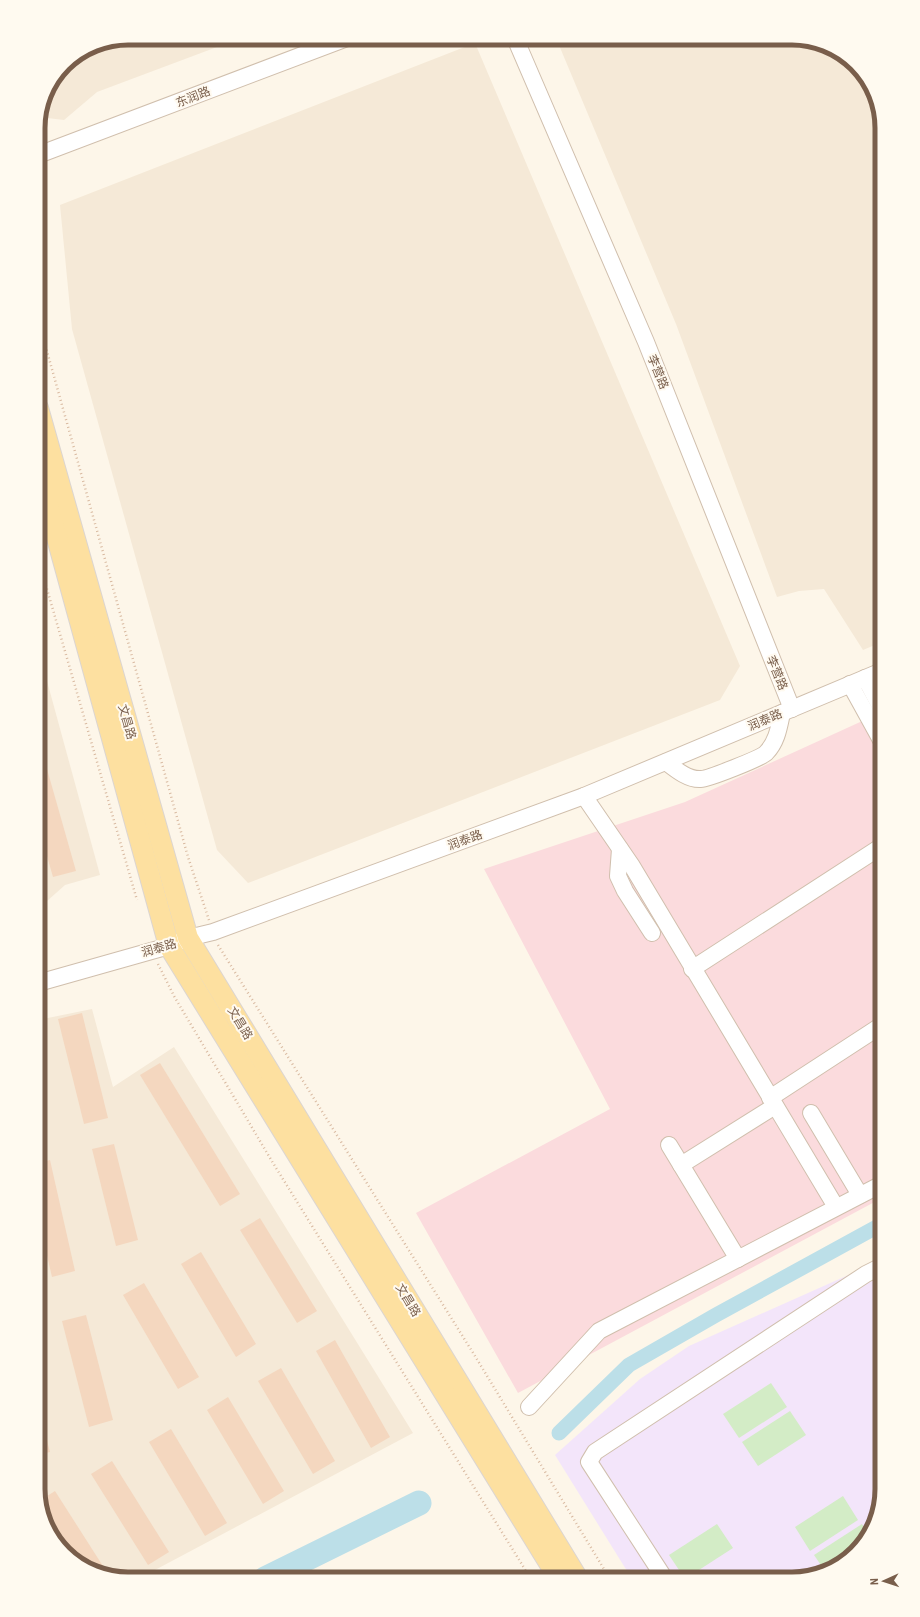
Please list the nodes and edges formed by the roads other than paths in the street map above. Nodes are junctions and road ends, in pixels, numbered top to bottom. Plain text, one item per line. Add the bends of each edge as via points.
1 (329, 45) edge
2 (518, 45) edge
3 (45, 152) edge
4 (45, 433) edge
5 (45, 494) edge
6 (875, 674) edge
7 (858, 681) junction
8 (875, 702) edge
9 (787, 711) junction
10 (875, 724) edge
11 (666, 762) junction
12 (584, 796) junction
13 (620, 848) junction
14 (875, 851) edge
15 (652, 933) dead end
16 (188, 938) junction
17 (169, 946) junction
18 (692, 969) junction
19 (45, 981) edge
20 (875, 1030) edge
21 (772, 1102) junction
22 (811, 1113) dead end
23 (669, 1145) dead end
24 (681, 1166) junction
25 (875, 1188) edge
26 (860, 1195) junction
27 (836, 1208) junction
28 (738, 1259) junction
29 (875, 1270) edge
30 (529, 1407) dead end
31 (555, 1572) edge
32 (574, 1572) edge
33 (660, 1572) edge

1 - 3 street, 东润路
2 - 9 street, 李营路 via 646,342
4 - 16 main road, 文昌路
5 - 17 main road, 文昌路
6 - 7 street, 润泰路
7 - 8 street
7 - 9 street, 润泰路
7 - 10 street
9 - 11 street, 润泰路
9 - 11 street via 778,735 766,753 752,761 700,780 681,774
11 - 12 street, 润泰路
12 - 13 street
12 - 16 street, 润泰路 via 213,932
13 - 15 street via 618,876
13 - 18 street
14 - 18 street
16 - 17 street, 润泰路
16 - 32 main road, 文昌路
17 - 19 street, 润泰路
17 - 31 main road, 文昌路
18 - 21 street
20 - 21 street
21 - 24 street
21 - 27 street
22 - 26 street
23 - 24 street
24 - 28 street
25 - 26 street
26 - 27 street
27 - 28 street
28 - 30 street via 599,1331
29 - 33 street via 595,1452 589,1462

